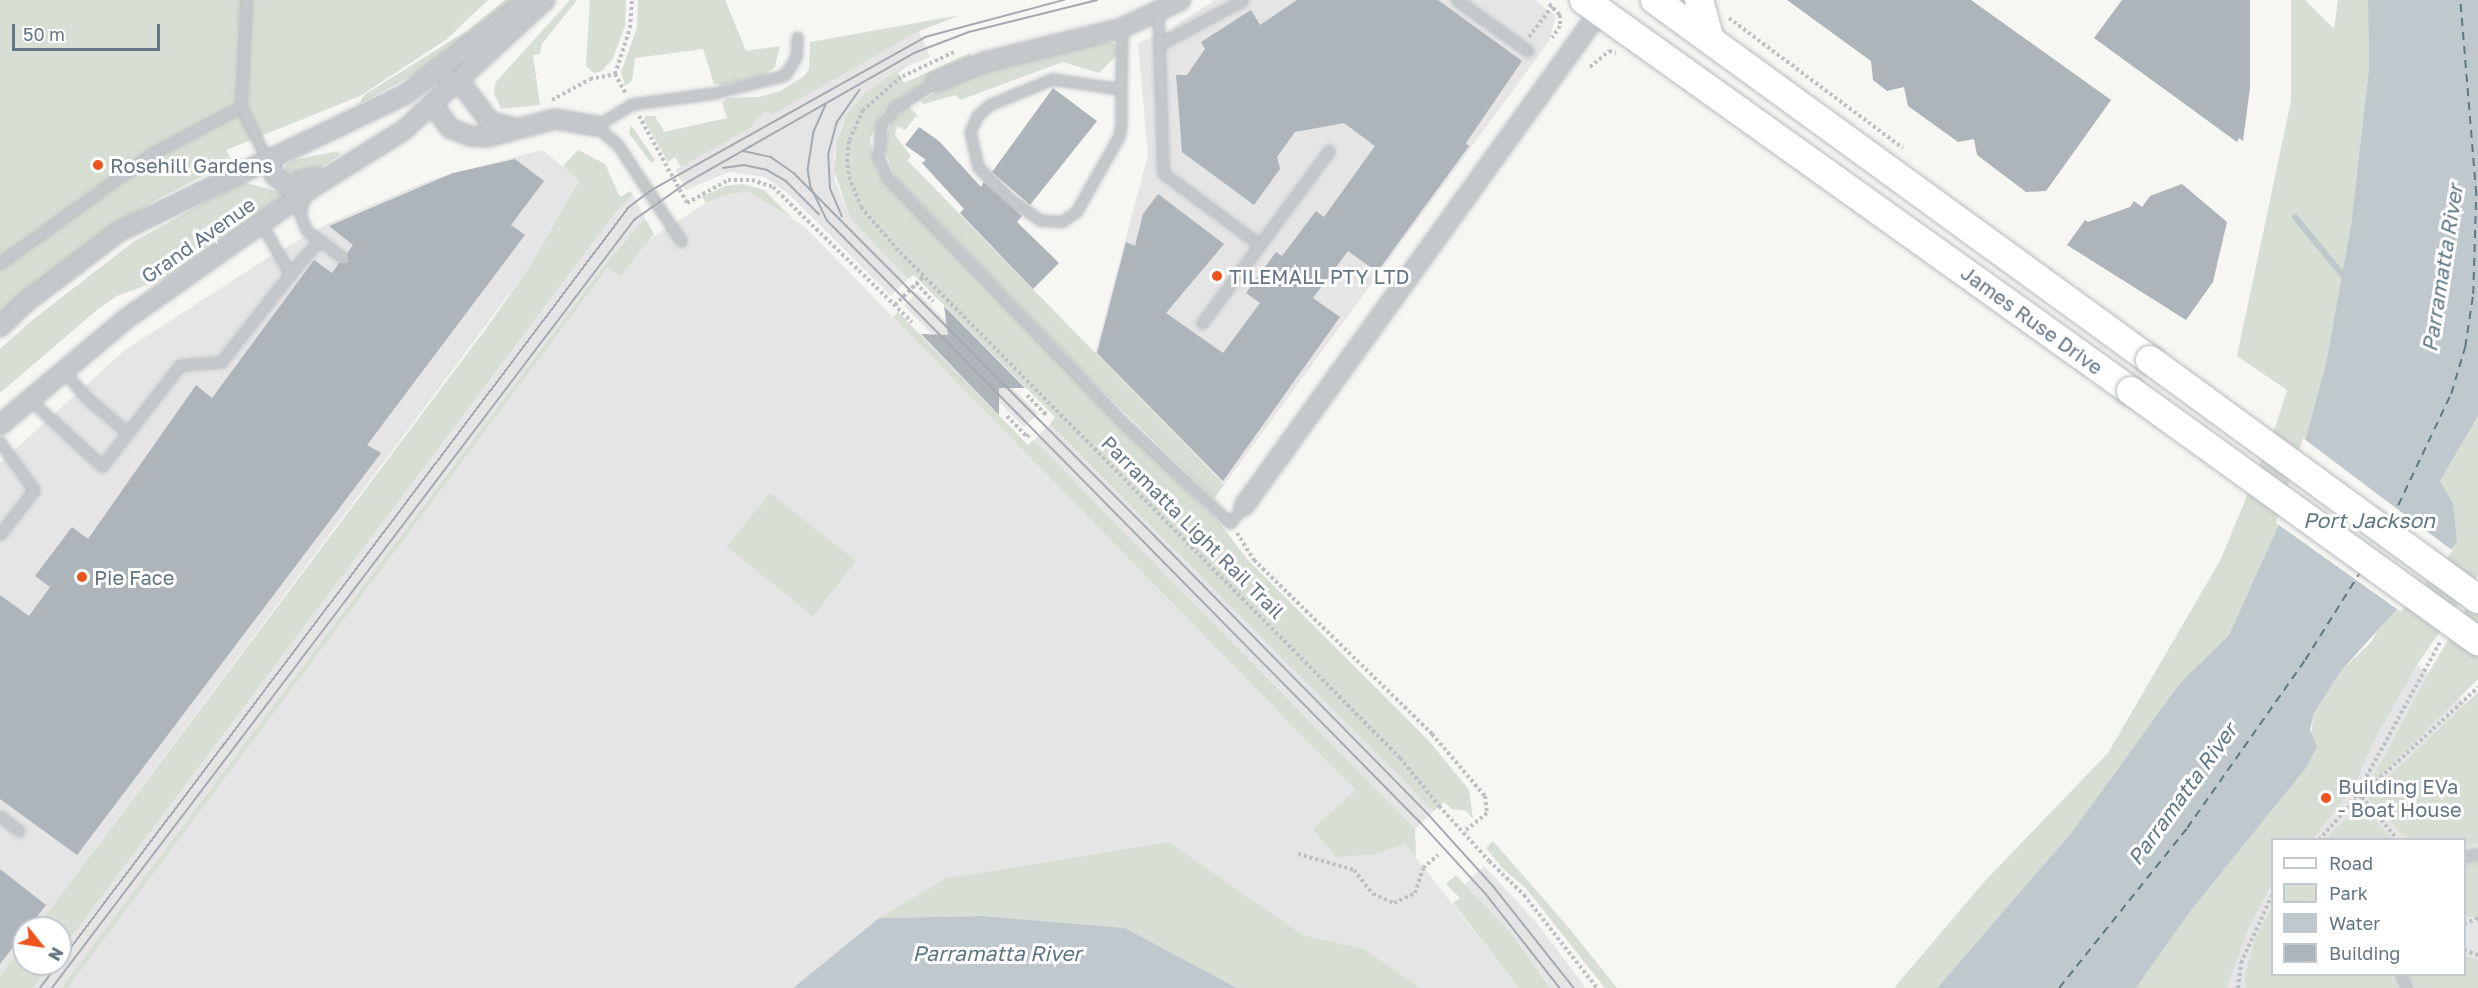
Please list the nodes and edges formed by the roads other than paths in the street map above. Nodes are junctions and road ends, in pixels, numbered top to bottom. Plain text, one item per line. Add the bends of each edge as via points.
1 (246, 0) edge
2 (528, 0) edge
3 (545, 0) edge
4 (1181, 0) edge
5 (1243, 0) edge
6 (1457, 0) edge
7 (1699, 0) edge
8 (1658, 1) edge
9 (1592, 5) edge
10 (1158, 12) junction
11 (1122, 28) junction
12 (797, 37) dead end
13 (1710, 40) junction
14 (1160, 44) junction
15 (1525, 49) road end
16 (1653, 51) junction
17 (433, 76) junction
18 (460, 82) junction
19 (936, 82) joint
20 (1121, 89) junction
21 (433, 105) junction
22 (241, 107) junction
23 (596, 126) junction
24 (516, 129) junction
25 (385, 143) junction
26 (1329, 151) dead end
27 (267, 160) junction
28 (306, 192) junction
29 (261, 223) junction
30 (319, 240) junction
31 (681, 241) dead end
32 (1260, 245) junction
33 (343, 258) dead end
34 (0, 263) edge
35 (290, 274) junction
36 (1202, 323) dead end
37 (0, 327) edge
38 (62, 370) junction
39 (29, 399) junction
40 (0, 425) edge
41 (127, 432) junction
42 (0, 442) edge
43 (1244, 506) joint
44 (0, 534) edge
45 (2478, 599) edge
46 (2478, 642) edge
47 (0, 816) edge
48 (19, 831) dead end

1 - 22 lane
2 - 17 street, Grand Avenue
3 - 18 street, Grand Avenue
4 - 10 street
5 - 14 lane
6 - 15 lane
7 - 13 main road
8 - 13 main road, James Ruse Drive
8 - 16 main road via 1650,22
9 - 16 main road, James Ruse Drive
9 - 43 street
10 - 11 street
10 - 14 lane
11 - 19 street via 984,62
11 - 20 lane
12 - 23 lane via 796,57 785,75 714,93 632,104
13 - 45 main road, James Ruse Drive, bridge
14 - 32 lane via 1163,173
16 - 46 main road, James Ruse Drive, bridge
17 - 18 street
17 - 21 street
17 - 27 street, Grand Avenue via 405,94
18 - 21 street, Grand Avenue
18 - 24 street via 484,118 500,127
19 - 43 lane via 894,108 881,125 876,147 888,178 1126,425 1230,524
20 - 20 lane via 1121,125 1115,148 1083,204 1069,219 1040,220 1010,199 978,167 970,132 977,116 989,105 1052,80
21 - 24 street via 450,128 470,136 487,137
21 - 25 street, Grand Avenue
22 - 27 lane
22 - 34 lane via 153,153
23 - 24 street via 555,119
23 - 31 lane via 618,145
25 - 27 street via 297,185 279,180
25 - 28 street, Grand Avenue
26 - 32 lane
27 - 37 street, Grand Avenue via 120,231 26,302
28 - 29 street, Grand Avenue
28 - 30 lane via 300,214 306,230
29 - 35 lane
29 - 38 street, Grand Avenue
30 - 33 lane
30 - 35 lane
32 - 36 lane
35 - 41 lane via 221,362 180,365
38 - 39 street, Grand Avenue
38 - 41 lane via 88,399
39 - 40 street, Grand Avenue
39 - 41 lane via 102,466
42 - 44 lane via 34,490
47 - 48 lane

